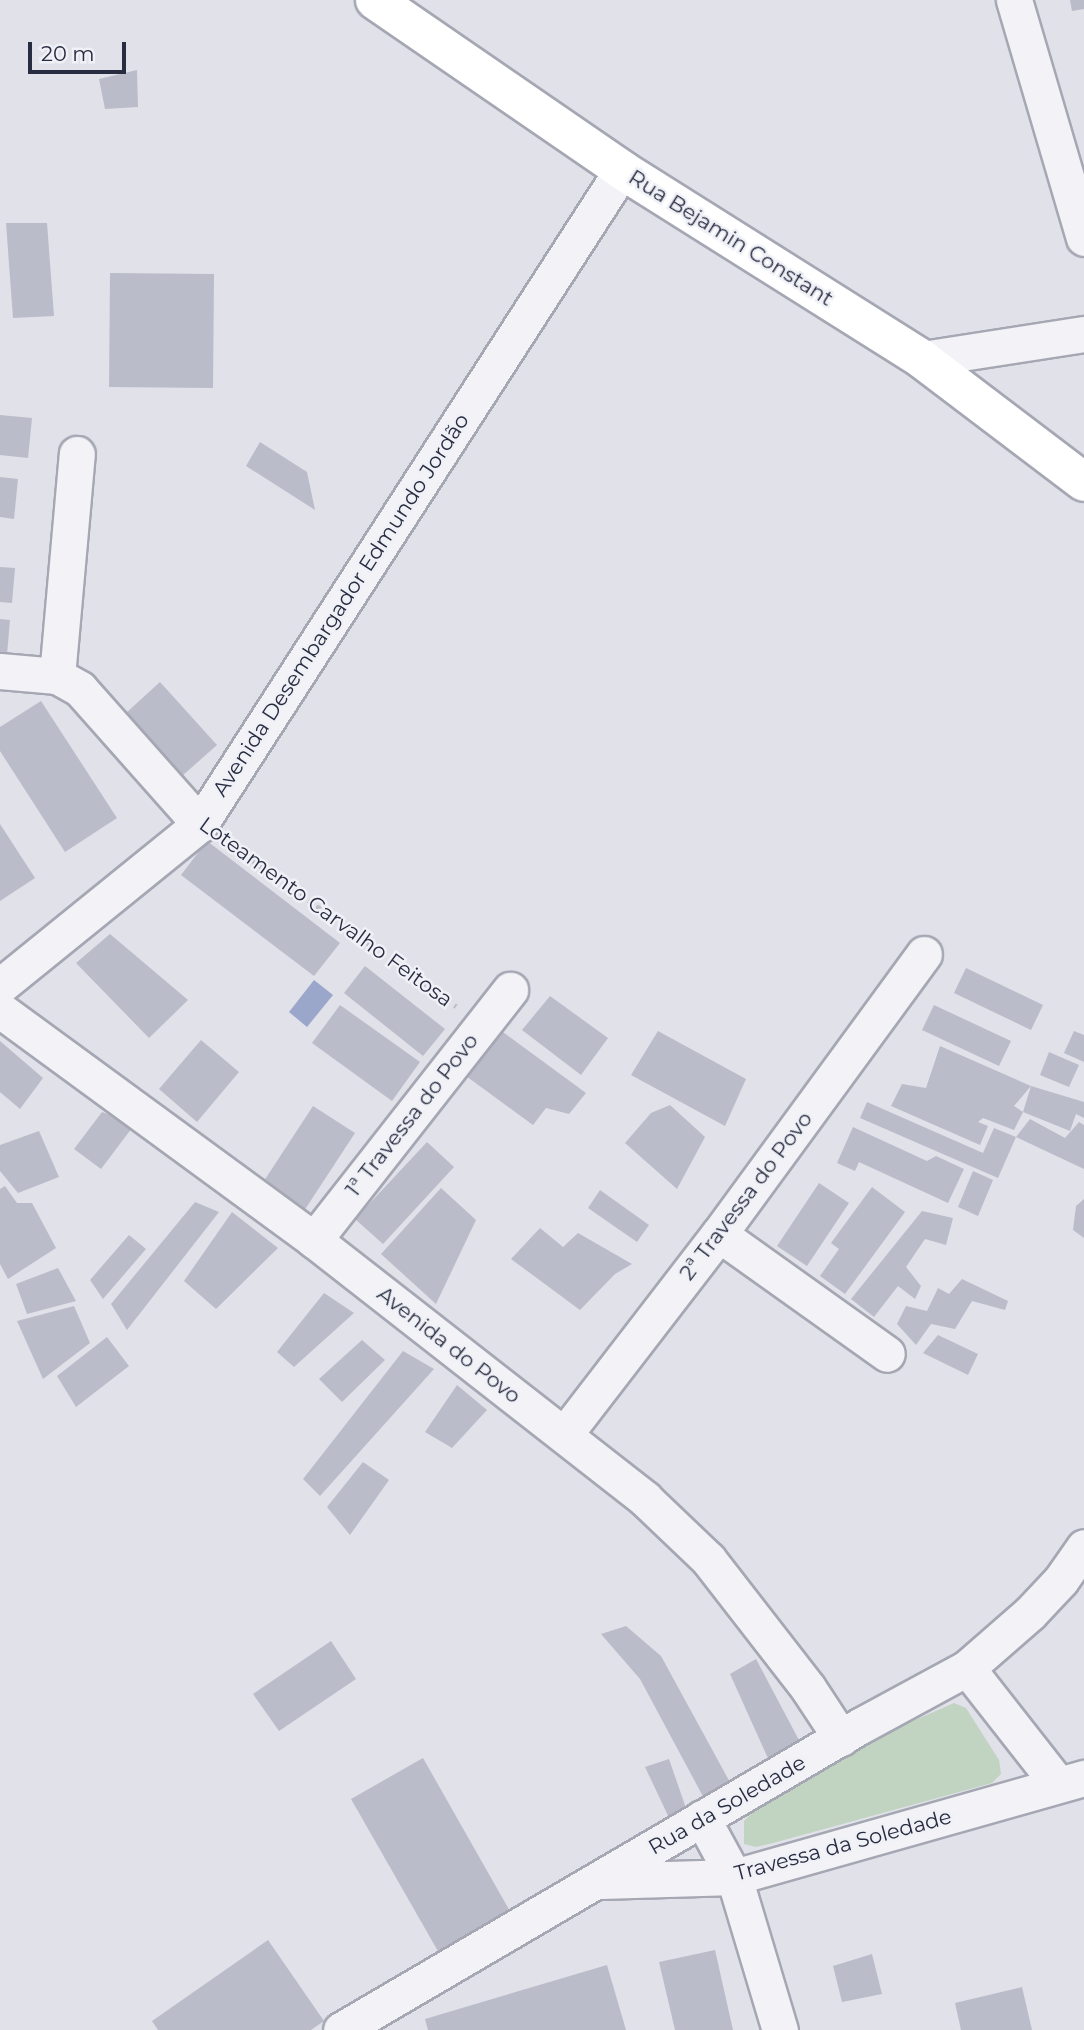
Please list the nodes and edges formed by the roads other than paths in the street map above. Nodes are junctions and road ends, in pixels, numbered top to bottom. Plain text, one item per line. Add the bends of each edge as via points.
1 (374, 0) edge
2 (1014, 0) edge
3 (622, 170) junction
4 (1084, 238) edge
5 (1084, 334) edge
6 (922, 359) junction
7 (78, 454) dead end
8 (1084, 482) edge
9 (0, 671) edge
10 (57, 676) junction
11 (200, 824) junction
12 (924, 954) dead end
13 (0, 986) edge
14 (510, 990) dead end
15 (0, 1010) edge
16 (719, 1234) junction
17 (314, 1240) junction
18 (887, 1354) dead end
19 (564, 1435) junction
20 (1084, 1547) edge
21 (967, 1668) junction
22 (841, 1738) junction
23 (1071, 1781) edge
24 (702, 1818) junction
25 (734, 1877) junction
26 (597, 1881) junction
27 (341, 2030) edge
28 (780, 2030) edge

1 - 3 street, Rua Bejamin Constant
2 - 4 street
3 - 6 street, Rua Bejamin Constant
3 - 11 street, Avenida Desembargador Edmundo Jordão
5 - 6 street
6 - 8 street, Rua Bejamin Constant
7 - 10 street
9 - 10 street, Loteamento Carvalho Feitosa
10 - 11 street, Loteamento Carvalho Feitosa via 80,689
11 - 13 street, Avenida Desembargador Edmundo Jordão
12 - 16 street, 2ª Travessa do Povo
14 - 17 street, 1ª Travessa do Povo
15 - 17 street, Avenida do Povo
16 - 18 street
16 - 19 street, 2ª Travessa do Povo
17 - 19 street, Avenida do Povo
19 - 22 street, Avenida do Povo via 645,1499 708,1559
20 - 21 street, Rua da Soledade via 1030,1613
21 - 22 street, Rua da Soledade
21 - 23 street
22 - 24 street, Rua da Soledade
23 - 25 street, Travessa da Soledade
24 - 25 street
24 - 26 street, Rua da Soledade
25 - 26 street, Travessa da Soledade
25 - 28 street
26 - 27 street, Rua da Soledade

